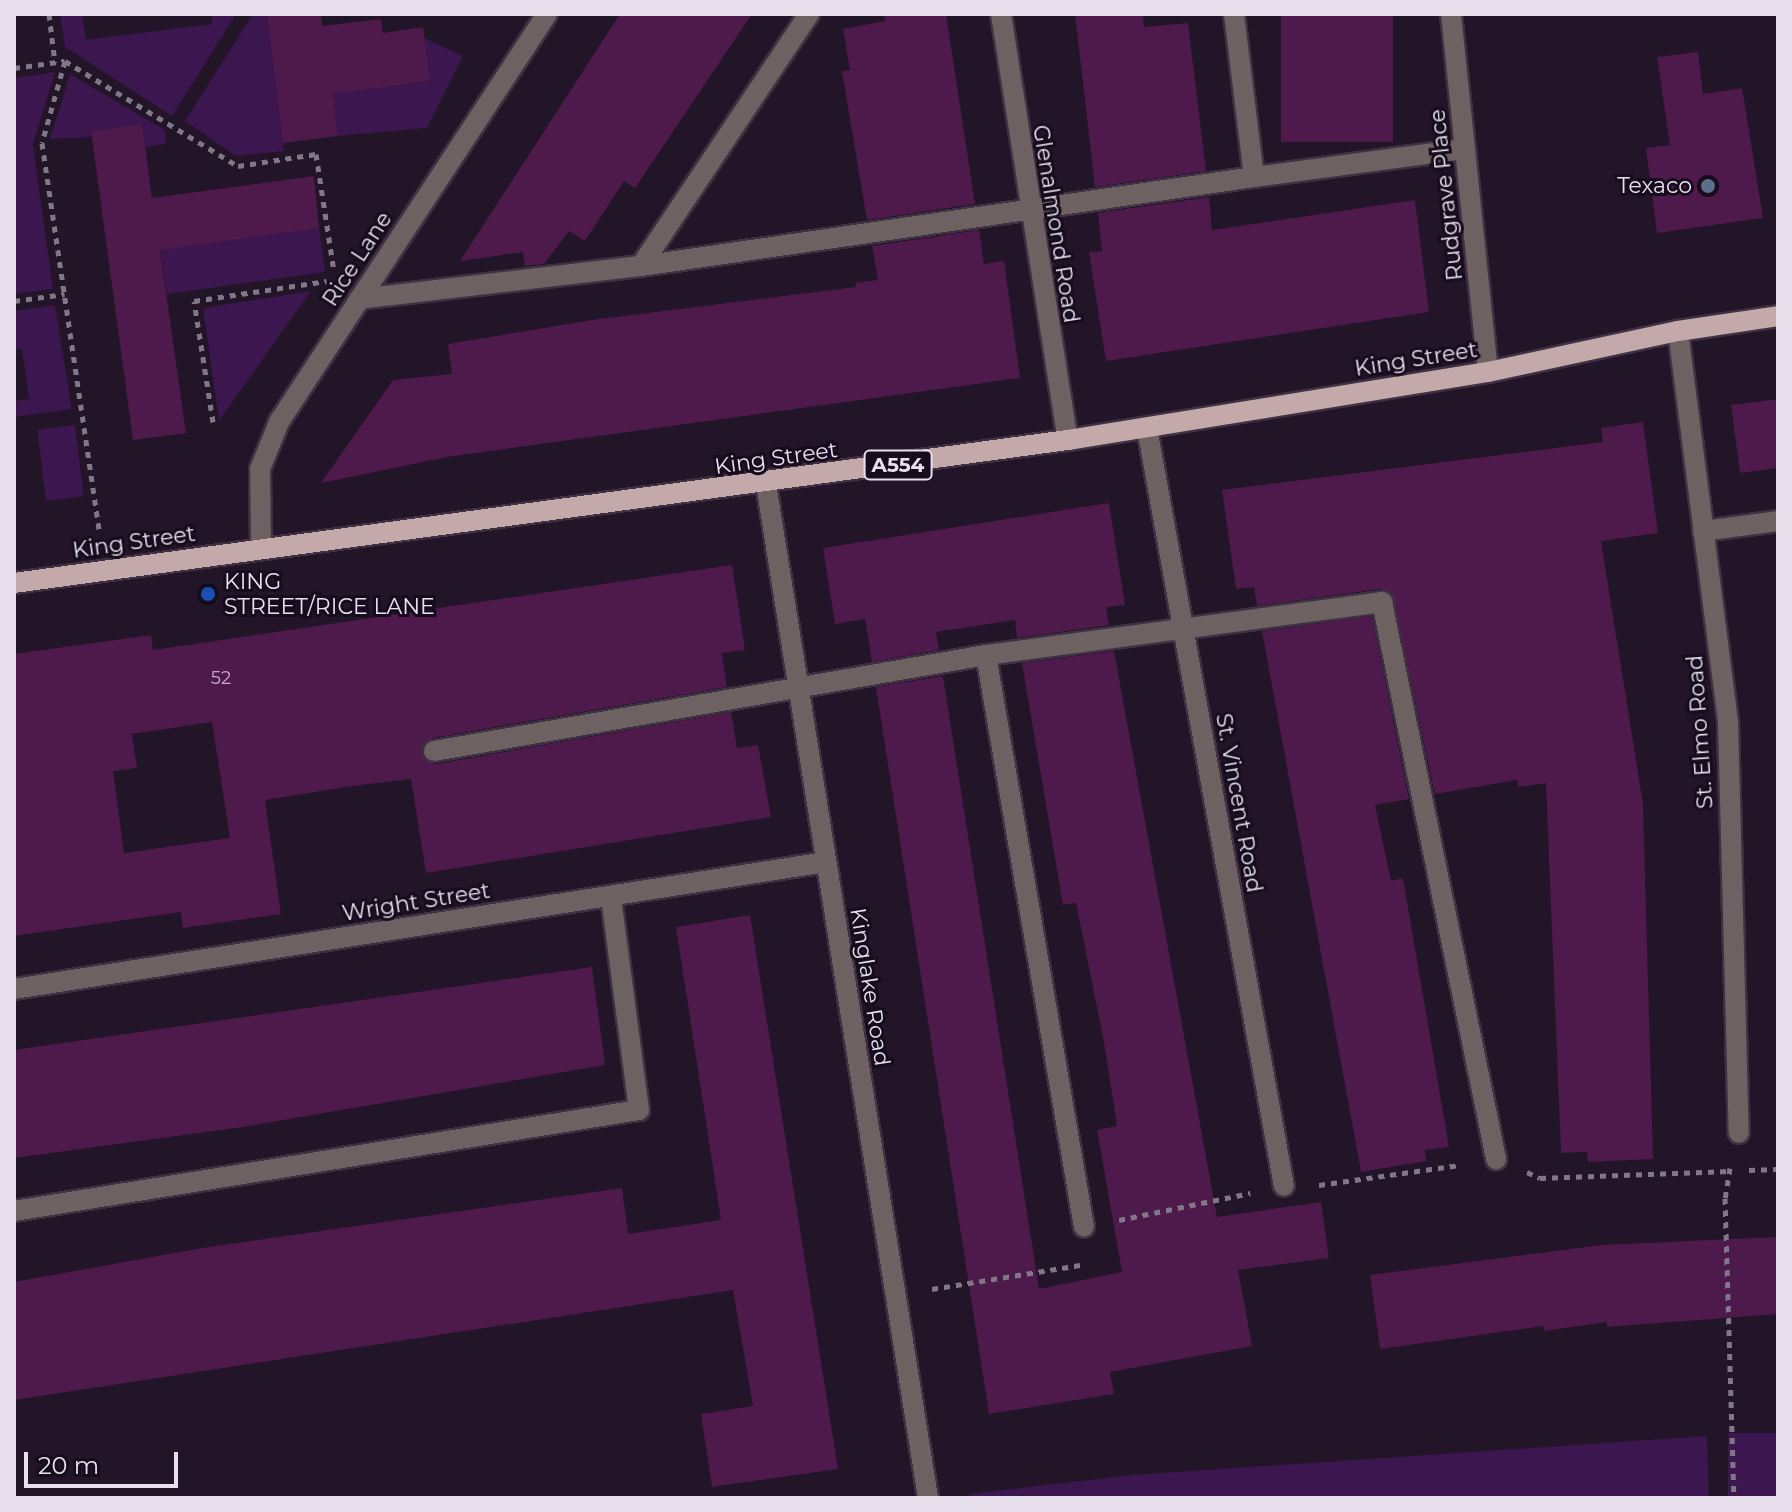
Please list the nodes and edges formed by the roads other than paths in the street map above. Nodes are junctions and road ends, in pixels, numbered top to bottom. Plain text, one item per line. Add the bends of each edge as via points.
1 (547, 14) edge
2 (809, 14) edge
3 (1001, 14) edge
4 (1234, 14) edge
5 (1451, 14) edge
6 (1465, 149) junction
7 (1254, 177) junction
8 (1028, 209) junction
9 (641, 266) junction
10 (359, 299) junction
11 (1778, 316) edge
12 (1678, 331) junction
13 (1488, 372) junction
14 (1147, 428) junction
15 (1068, 440) junction
16 (766, 484) junction
17 (1778, 521) edge
18 (1703, 531) junction
19 (261, 548) junction
20 (14, 583) edge
21 (1184, 629) junction
22 (986, 655) junction
23 (799, 688) junction
24 (434, 751) dead end
25 (826, 862) junction
26 (611, 896) junction
27 (14, 989) edge
28 (1739, 1133) road end
29 (1496, 1159) road end
30 (1284, 1186) road end
31 (14, 1211) edge
32 (1084, 1227) road end
33 (928, 1498) edge

1 - 10 street, Rice Lane
2 - 9 street
3 - 8 street, Glenalmond Road
4 - 7 street
5 - 6 street, Rudgrave Place
6 - 7 street
6 - 13 street, Rudgrave Place
7 - 8 street
8 - 9 street
8 - 15 street, Glenalmond Road
9 - 10 street
10 - 19 street, Rice Lane via 279,422 260,469
11 - 12 main road, King Street / A554
12 - 13 main road, King Street / A554
12 - 18 street, St. Elmo Road
13 - 14 main road, King Street / A554
14 - 15 main road, King Street / A554
14 - 21 street, St. Vincent Road
15 - 16 main road, King Street / A554
16 - 19 main road, King Street / A554
16 - 23 street, Kinglake Road
17 - 18 street
18 - 28 street, St. Elmo Road via 1728,723
19 - 20 main road, King Street / A554
21 - 22 street
21 - 29 street via 1382,602
21 - 30 street, St. Vincent Road
22 - 23 street
22 - 32 street
23 - 24 street
23 - 25 street, Kinglake Road
25 - 26 street, Wright Street
25 - 33 street, Kinglake Road
26 - 27 street, Wright Street
26 - 31 street via 639,1110

